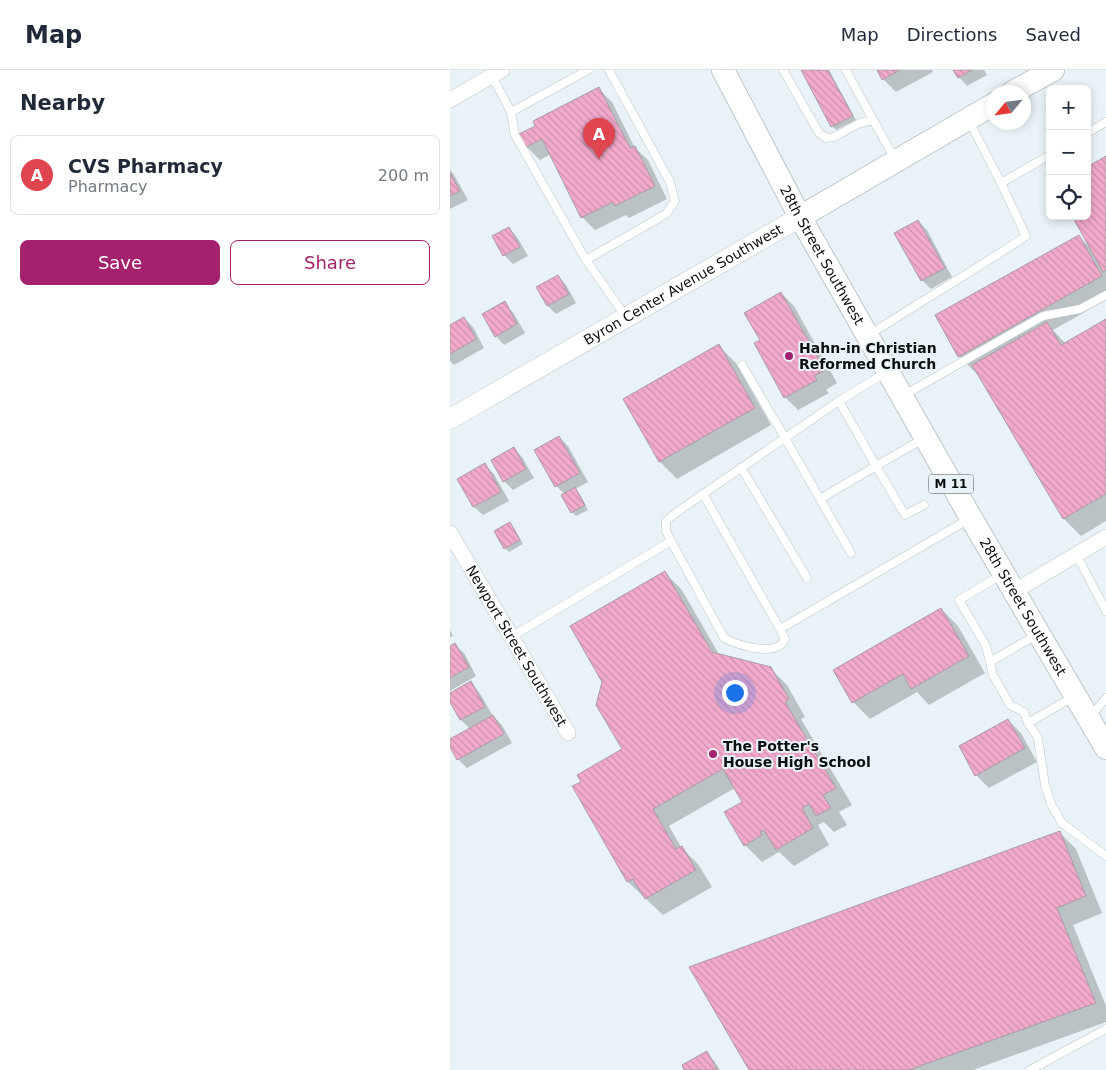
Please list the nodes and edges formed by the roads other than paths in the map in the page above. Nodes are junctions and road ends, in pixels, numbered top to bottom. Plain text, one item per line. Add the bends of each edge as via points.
1 (588, 70) edge
2 (609, 70) edge
3 (723, 70) edge
4 (783, 70) edge
5 (846, 70) edge
6 (1053, 70) edge
7 (497, 73) edge
8 (1026, 85) edge
9 (450, 100) edge
10 (986, 109) edge
11 (512, 112) junction
12 (968, 119) junction
13 (873, 120) junction
14 (1106, 122) edge
15 (1091, 131) edge
16 (1046, 157) edge
17 (896, 160) junction
18 (1001, 183) junction
19 (800, 217) junction
20 (586, 260) junction
21 (1106, 295) edge
22 (626, 317) junction
23 (868, 336) junction
24 (742, 365) dead end
25 (888, 372) junction
26 (902, 396) junction
27 (839, 401) junction
28 (450, 419) edge
29 (786, 438) junction
30 (925, 438) junction
31 (876, 466) junction
32 (742, 468) junction
33 (704, 494) junction
34 (820, 499) junction
35 (924, 505) dead end
36 (971, 518) junction
37 (450, 532) edge
38 (1106, 537) edge
39 (671, 541) junction
40 (851, 553) dead end
41 (1076, 554) junction
42 (807, 578) dead end
43 (1009, 583) junction
44 (1106, 611) edge
45 (780, 629) junction
46 (1038, 634) junction
47 (511, 637) junction
48 (990, 662) junction
49 (1075, 696) junction
50 (1106, 698) edge
51 (1088, 718) junction
52 (1028, 723) junction
53 (568, 733) dead end
54 (1106, 748) edge
55 (1106, 856) edge
56 (1106, 1029) edge
57 (1030, 1070) edge

1 - 11 lane
2 - 20 lane via 670,182 675,201 666,214
3 - 19 main road, 28th Street Southwest / M 11
4 - 13 lane via 819,133 826,138
5 - 13 lane
6 - 8 main road
7 - 9 street
7 - 11 lane
10 - 12 main road, Byron Center Avenue Southwest
11 - 20 lane via 515,135
12 - 17 main road, Byron Center Avenue Southwest
12 - 18 lane
13 - 17 lane
14 - 15 lane
16 - 18 lane
17 - 19 main road, Byron Center Avenue Southwest
18 - 23 lane via 1026,236
19 - 22 main road, Byron Center Avenue Southwest
19 - 23 main road, 28th Street Southwest / M 11
20 - 22 lane
21 - 26 lane via 1080,309 1043,316
22 - 28 main road, Byron Center Avenue Southwest
23 - 25 main road, 28th Street Southwest / M 11
24 - 29 lane
25 - 26 main road, 28th Street Southwest / M 11
25 - 27 lane
26 - 30 main road, 28th Street Southwest / M 11
27 - 29 lane
27 - 31 lane
29 - 32 lane
29 - 34 lane
30 - 31 lane
30 - 36 main road, 28th Street Southwest / M 11
31 - 34 lane
31 - 35 lane via 905,515
32 - 33 lane
32 - 42 lane
33 - 39 lane via 666,521
33 - 45 lane
34 - 40 lane
36 - 43 main road, 28th Street Southwest / M 11
36 - 45 lane
37 - 47 street, Newport Street Southwest
38 - 41 street
39 - 45 lane via 724,638 756,648 776,648 783,645 785,639
39 - 47 lane
41 - 43 street
41 - 44 lane
43 - 46 main road, 28th Street Southwest / M 11
43 - 48 lane via 959,600 986,646
46 - 48 lane
46 - 49 main road, 28th Street Southwest / M 11
47 - 53 street, Newport Street Southwest
48 - 52 lane via 993,675 1010,705 1024,712
49 - 51 main road, 28th Street Southwest / M 11
49 - 52 lane
50 - 51 lane
51 - 54 main road, 28th Street Southwest / M 11
52 - 55 lane via 1038,738 1045,785 1062,823
56 - 57 lane

